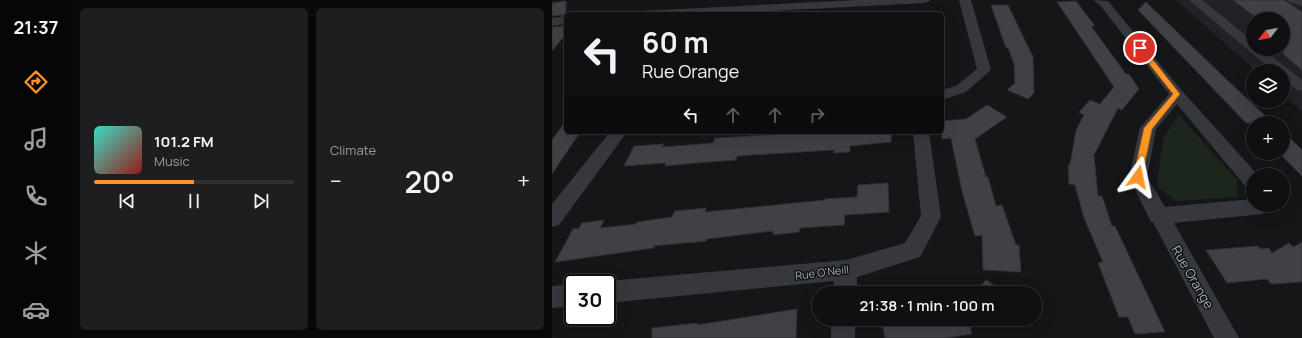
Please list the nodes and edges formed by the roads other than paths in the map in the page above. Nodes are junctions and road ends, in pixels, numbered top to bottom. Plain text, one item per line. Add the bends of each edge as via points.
1 (925, 0) edge
2 (965, 0) edge
3 (1098, 0) edge
4 (1195, 0) edge
5 (1293, 0) edge
6 (1302, 3) edge
7 (828, 9) edge
8 (720, 12) edge
9 (564, 20) edge
10 (552, 22) edge
11 (1246, 41) edge
12 (1264, 56) edge
13 (1274, 64) edge
14 (1290, 77) edge
15 (1302, 86) edge
16 (944, 94) edge
17 (1177, 94) junction
18 (617, 134) edge
19 (921, 134) edge
20 (1246, 174) edge
21 (1246, 208) edge
22 (1158, 216) junction
23 (552, 219) edge
24 (846, 270) junction
25 (845, 286) edge
26 (616, 291) edge
27 (564, 296) edge
28 (552, 297) edge
29 (843, 326) edge
30 (842, 338) edge
31 (1227, 338) edge

1 - 7 street
2 - 16 street via 984,70 961,89
3 - 17 street via 1104,3
4 - 11 street
5 - 6 street
7 - 8 street
9 - 10 street
12 - 13 street
14 - 15 street
17 - 20 street
17 - 22 street, Rue Orange via 1148,128 1138,177
18 - 23 street
19 - 24 street, Rue O'Neill via 931,216 912,250
21 - 22 street
22 - 31 street, Rue Orange
24 - 25 street
24 - 26 street, Rue O'Neill
27 - 28 street
29 - 30 street

